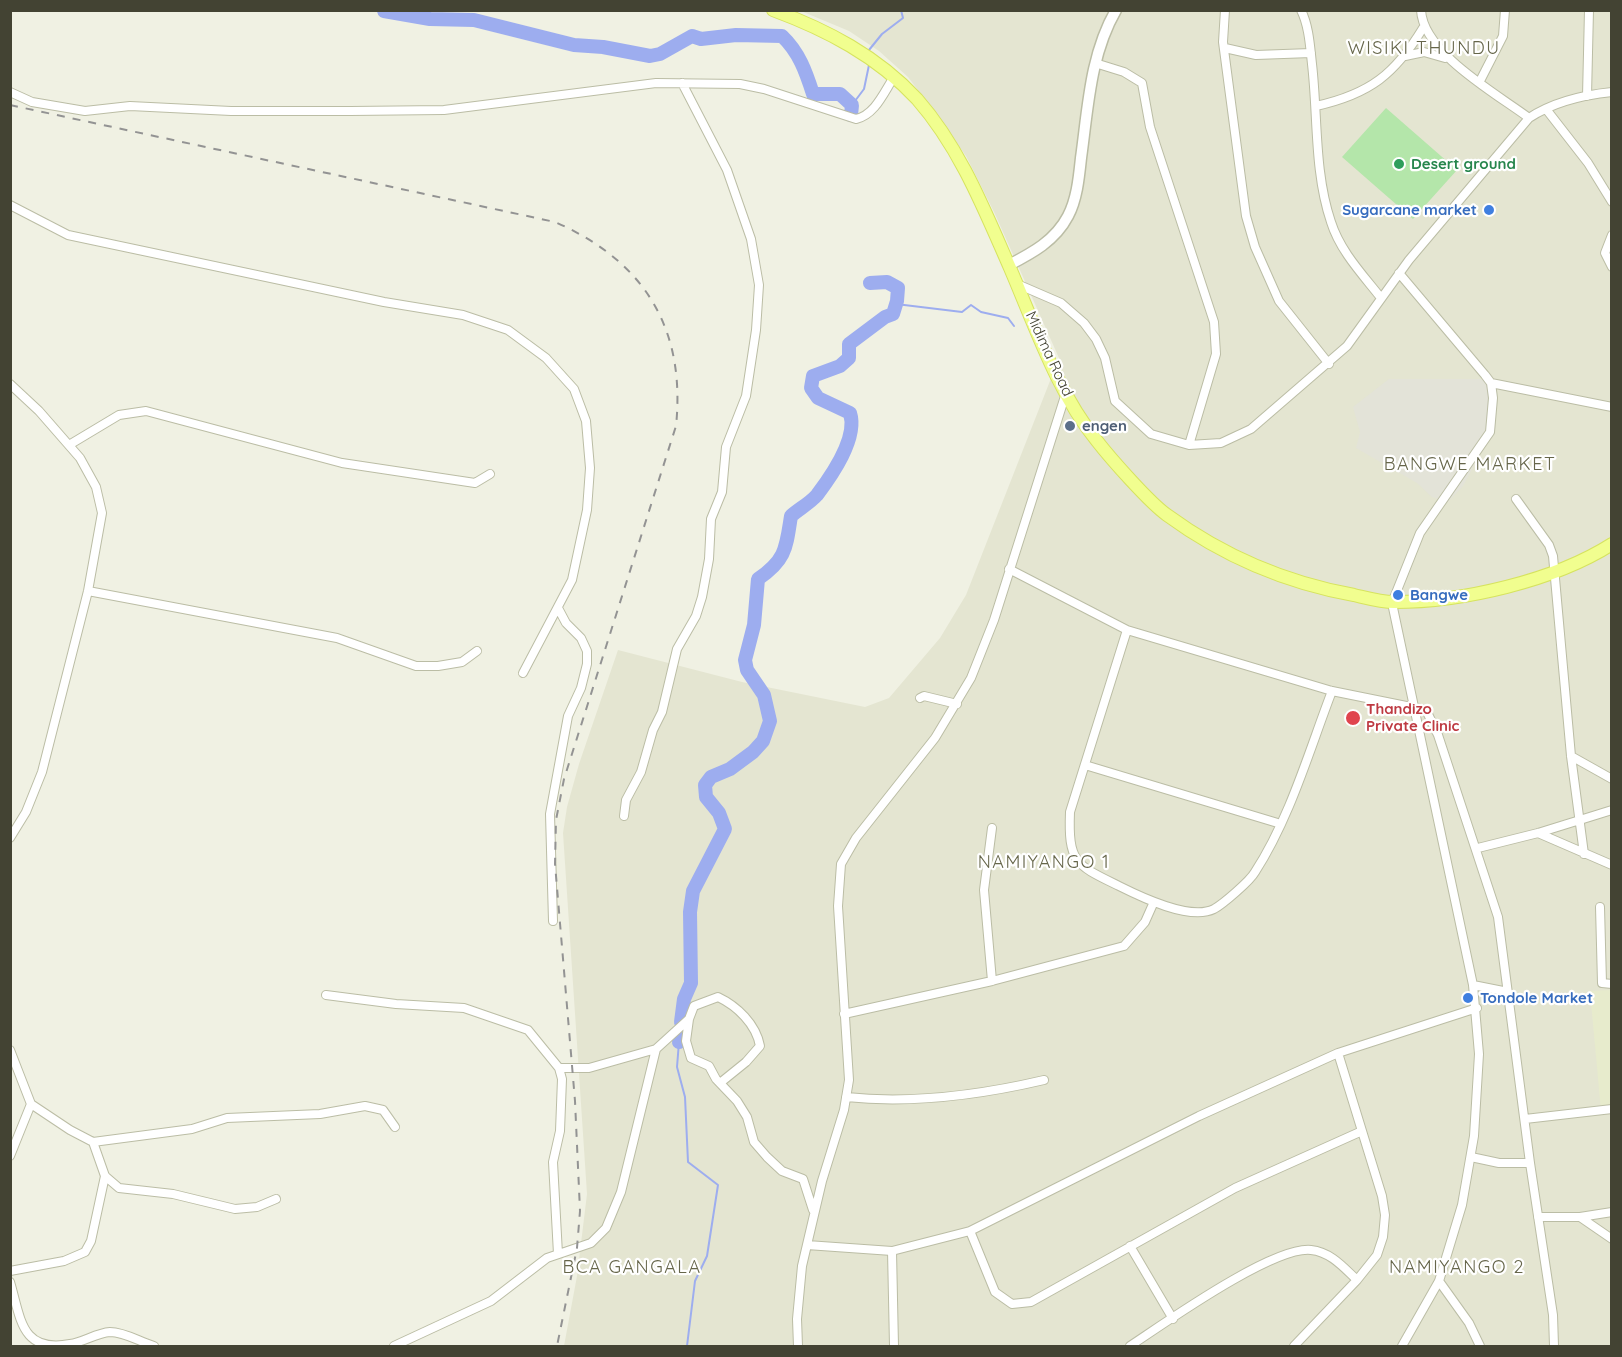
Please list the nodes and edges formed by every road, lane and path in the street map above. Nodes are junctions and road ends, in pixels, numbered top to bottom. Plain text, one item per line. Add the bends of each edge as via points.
1 (773, 10) edge
2 (1116, 10) edge
3 (1225, 10) edge
4 (1313, 10) edge
5 (1421, 10) edge
6 (1505, 10) edge
7 (1589, 10) edge
8 (1302, 13) edge
9 (1423, 28) junction
10 (1225, 48) junction
11 (1311, 53) junction
12 (1405, 56) junction
13 (1448, 59) junction
14 (1095, 63) junction
15 (894, 77) junction
16 (1480, 81) junction
17 (682, 83) junction
18 (10, 92) edge
19 (1611, 92) edge
20 (1587, 96) junction
21 (1317, 106) junction
22 (1546, 109) junction
23 (1529, 118) junction
24 (1611, 202) edge
25 (10, 205) edge
26 (1611, 235) edge
27 (1009, 265) junction
28 (1611, 267) edge
29 (1399, 273) junction
30 (1017, 284) junction
31 (1381, 298) junction
32 (1329, 364) junction
33 (1491, 382) junction
34 (10, 384) edge
35 (1066, 393) junction
36 (1611, 407) edge
37 (1189, 445) junction
38 (69, 446) junction
39 (490, 474) dead end
40 (1516, 499) dead end
41 (1611, 544) edge
42 (1010, 569) junction
43 (1554, 573) junction
44 (88, 591) junction
45 (1392, 603) junction
46 (558, 608) junction
47 (1127, 630) junction
48 (477, 651) dead end
49 (523, 674) dead end
50 (1332, 691) junction
51 (920, 698) dead end
52 (957, 704) junction
53 (1412, 709) junction
54 (1572, 756) junction
55 (1085, 765) junction
56 (1611, 779) edge
57 (1611, 810) edge
58 (624, 816) dead end
59 (1580, 819) junction
60 (1281, 824) junction
61 (992, 828) dead end
62 (1538, 833) junction
63 (10, 838) edge
64 (1478, 848) junction
65 (1584, 855) junction
66 (1611, 865) edge
67 (1153, 904) junction
68 (1600, 907) dead end
69 (553, 921) dead end
70 (992, 981) junction
71 (1611, 984) edge
72 (1473, 985) junction
73 (1508, 992) junction
74 (326, 995) dead end
75 (1477, 1008) junction
76 (844, 1014) junction
77 (689, 1019) junction
78 (656, 1049) junction
79 (10, 1050) edge
80 (1338, 1053) junction
81 (559, 1068) junction
82 (1044, 1080) dead end
83 (720, 1083) junction
84 (846, 1097) junction
85 (31, 1104) junction
86 (1611, 1110) edge
87 (1525, 1119) junction
88 (395, 1127) dead end
89 (1362, 1131) junction
90 (93, 1142) junction
91 (10, 1156) edge
92 (1471, 1157) junction
93 (1530, 1163) junction
94 (105, 1176) junction
95 (276, 1199) dead end
96 (1611, 1212) edge
97 (814, 1214) junction
98 (1538, 1217) junction
99 (1580, 1217) junction
100 (970, 1231) junction
101 (1611, 1239) edge
102 (807, 1245) junction
103 (1130, 1246) junction
104 (892, 1251) junction
105 (558, 1254) junction
106 (10, 1271) edge
107 (1357, 1280) junction
108 (1439, 1281) junction
109 (10, 1282) edge
110 (1173, 1318) junction
111 (62, 1346) edge
112 (154, 1347) edge
113 (394, 1347) edge
114 (798, 1347) edge
115 (894, 1347) edge
116 (1130, 1347) edge
117 (1294, 1347) edge
118 (1402, 1347) edge
119 (1480, 1347) edge
120 (1554, 1347) edge

1 - 15 main road, Midima Road via 832,35
2 - 14 street
3 - 10 street
4 - 8 street
5 - 9 street
6 - 16 street via 1503,36
7 - 20 street
8 - 11 street
9 - 12 street
9 - 13 street
10 - 11 street via 1256,55
10 - 32 street via 1246,216 1255,247 1279,301
11 - 21 street
12 - 13 street via 1424,52
12 - 21 street via 1371,88
13 - 16 street
14 - 27 street via 1078,180 1068,217 1037,251
14 - 37 street via 1124,72 1142,83 1150,127 1216,332 1216,354
15 - 17 street via 871,112 856,119 740,84
15 - 27 main road, Midima Road via 916,98 946,138 971,181
16 - 23 street
17 - 18 street via 444,110 231,111 130,106 85,111 32,102
17 - 58 street via 727,170 751,238 759,285 756,330 746,396 726,447 722,492 711,519 702,597 677,649 662,712 642,772 626,800
19 - 20 street
20 - 22 street
21 - 31 street via 1320,171 1330,220 1343,247
22 - 23 street
22 - 24 street via 1588,163
23 - 29 street
25 - 46 street via 68,235 463,315 518,337 546,358 574,389 586,421 590,468 587,510 572,580
26 - 28 street via 1605,253
27 - 30 main road, Midima Road
29 - 31 street
29 - 33 street
30 - 35 main road, Midima Road
30 - 37 street via 1050,296 1073,311 1096,339 1105,358 1115,401 1151,434
31 - 32 street via 1358,333
32 - 37 street via 1251,429 1221,443
33 - 36 street
33 - 45 street via 1490,432 1420,533
34 - 38 street
35 - 42 street
35 - 45 main road, Midima Road via 1096,441 1165,514 1273,574
38 - 39 street via 119,415 146,411 342,463 475,483
38 - 44 street via 92,476 100,501 101,527
40 - 43 street via 1549,545
41 - 43 main road, Midima Road
42 - 47 street
42 - 52 street via 983,649
43 - 45 main road, Midima Road via 1490,591
43 - 54 street
44 - 48 street via 337,638 416,666 462,662
44 - 63 street via 42,772 26,812
45 - 53 street
46 - 49 street
46 - 69 street via 581,638 587,664 568,716 550,814
47 - 50 street
47 - 55 street
50 - 53 street
50 - 60 street
51 - 52 street
52 - 76 street via 856,838 841,864 838,906
53 - 64 street via 1426,710 1438,735
53 - 72 street
54 - 56 street
54 - 59 street
55 - 60 street
55 - 67 street via 1069,821 1069,840 1080,867
57 - 59 street
59 - 62 street
59 - 65 street
60 - 67 street via 1254,875 1214,909 1197,912
61 - 70 street via 984,890
62 - 64 street
62 - 65 street
64 - 73 street via 1498,917
65 - 66 street
67 - 70 street via 1145,922 1124,946
68 - 71 street via 1602,983
70 - 76 street
72 - 73 street
72 - 75 street
73 - 87 street
74 - 81 street via 464,1008 528,1030
75 - 80 street
75 - 92 street via 1478,1080
76 - 84 street via 849,1072
77 - 78 street
77 - 83 street via 687,1050 691,1058 709,1066
77 - 83 street via 694,1006 718,998 743,1015 755,1030 760,1046
78 - 81 street via 589,1068
78 - 105 street via 613,1215 591,1243
79 - 85 street
80 - 89 street
80 - 100 street via 1199,1116
81 - 105 street via 560,1131 553,1161
82 - 84 street via 984,1094
83 - 97 street via 743,1109 754,1142 766,1157 782,1171 803,1179
84 - 97 street
85 - 90 street
85 - 91 street
86 - 87 street
87 - 93 street
88 - 90 street via 382,1110 365,1106 320,1114 222,1119 192,1129
89 - 103 street via 1235,1188
89 - 107 street via 1385,1215 1377,1255
90 - 94 street
92 - 93 street via 1499,1163
92 - 108 street via 1462,1206
93 - 98 street
94 - 95 street via 119,1188 173,1194 235,1209 254,1208
94 - 106 street via 91,1241 85,1252 64,1261
96 - 99 street
97 - 102 street
98 - 99 street
98 - 120 street
99 - 101 street
100 - 103 street via 995,1292 1012,1304 1031,1302
100 - 104 street
102 - 104 street
102 - 114 street via 799,1290
103 - 110 street
104 - 115 street
105 - 113 street via 541,1262 491,1301
107 - 110 street via 1323,1252 1299,1251 1265,1264
107 - 117 street
108 - 118 street
108 - 119 street via 1469,1323
109 - 111 street via 30,1338 45,1345
110 - 116 street
111 - 112 street via 110,1332

